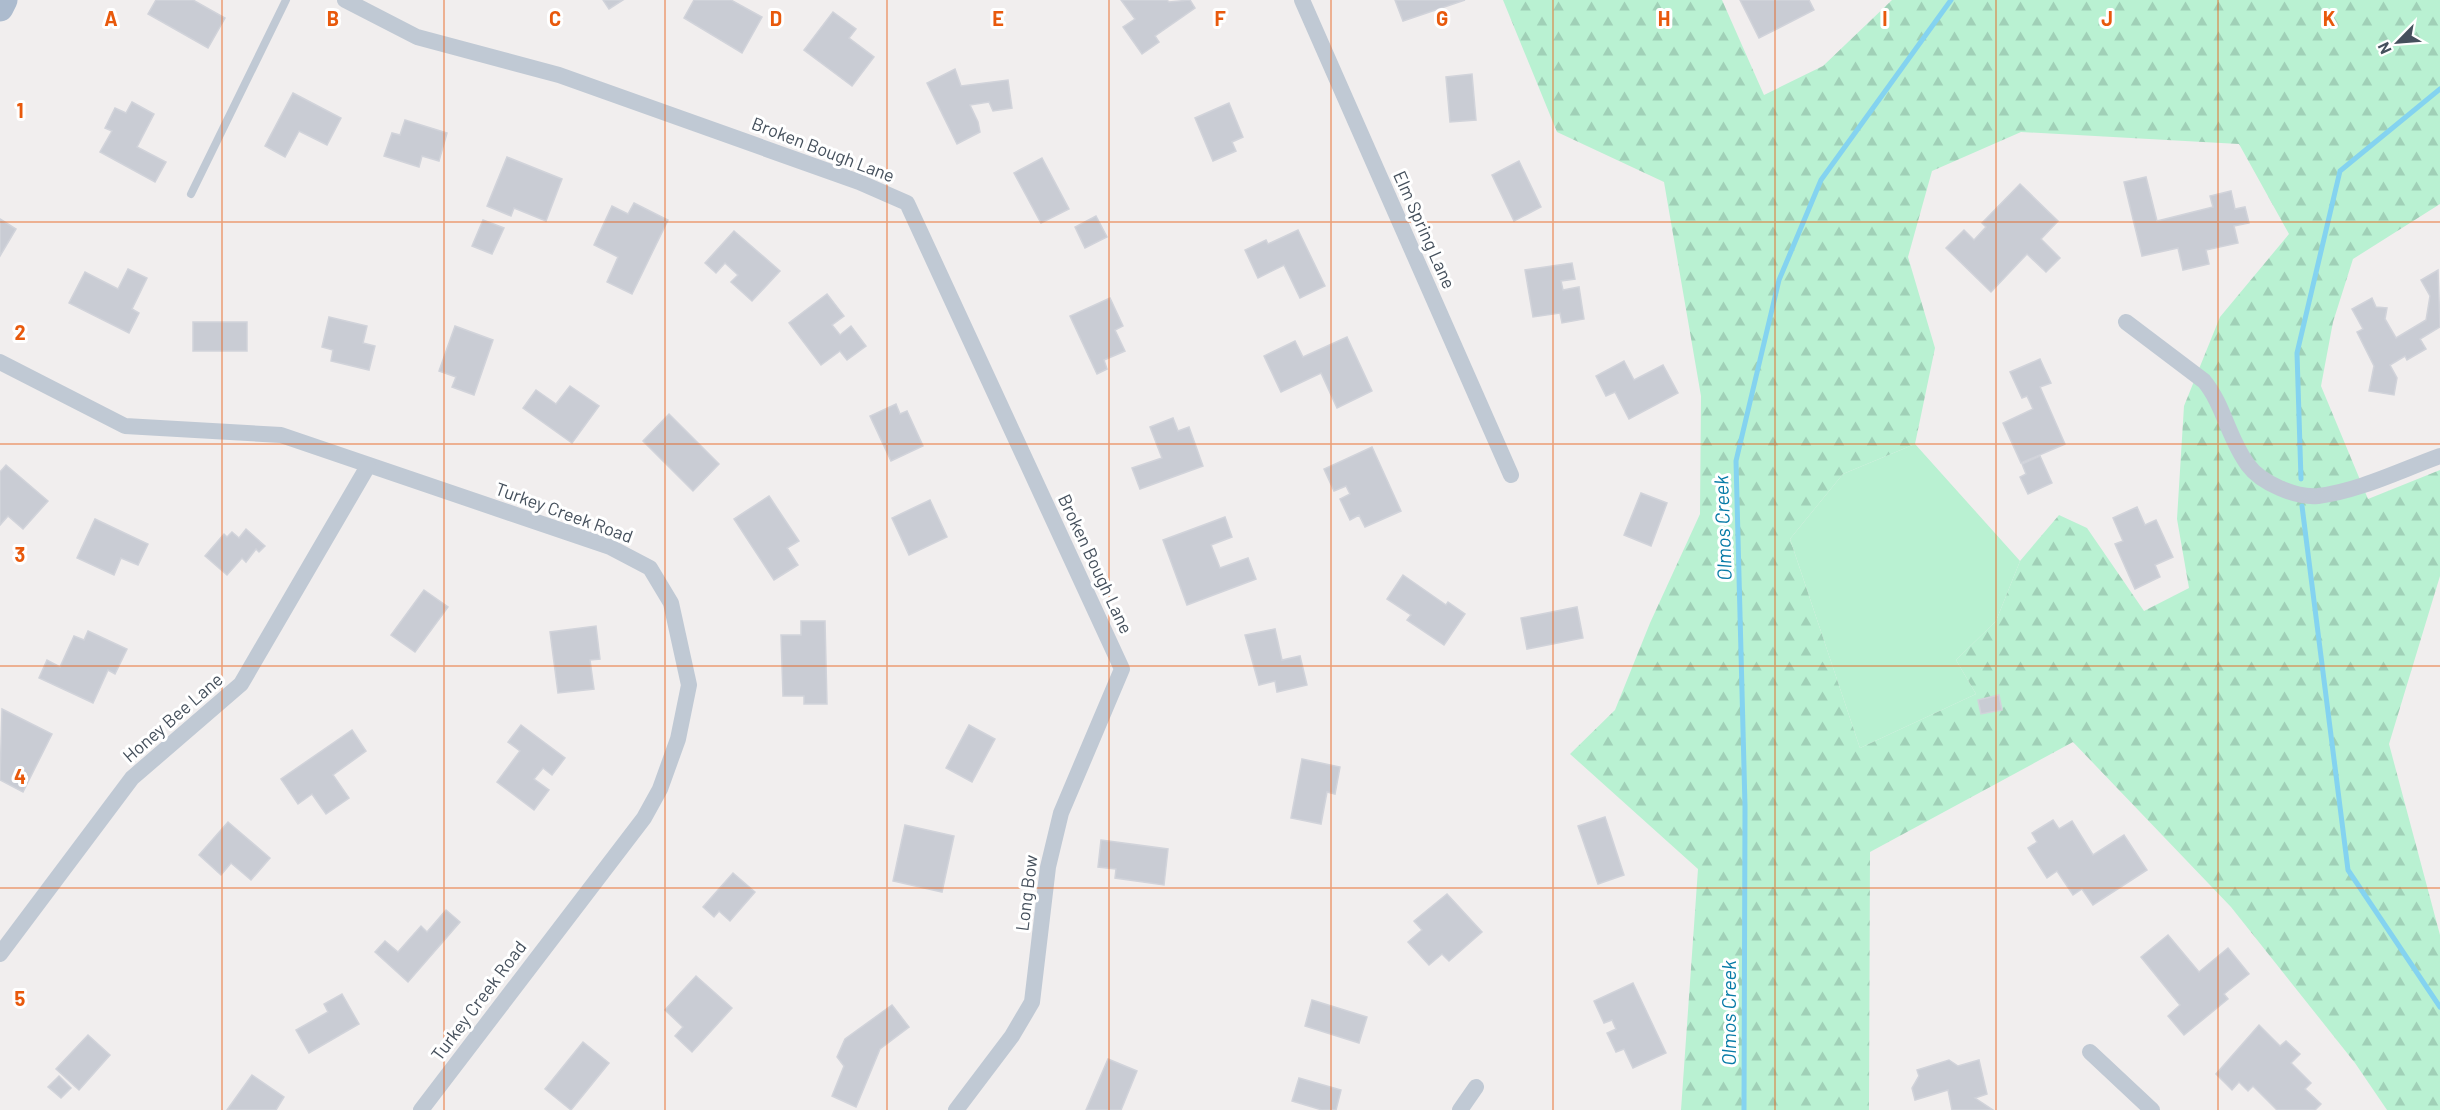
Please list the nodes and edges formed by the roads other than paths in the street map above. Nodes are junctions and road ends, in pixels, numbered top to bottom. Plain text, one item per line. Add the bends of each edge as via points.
1 (4, 0) edge
2 (286, 0) edge
3 (345, 0) edge
4 (1302, 0) edge
5 (0, 8) edge
6 (191, 194) dead end
7 (2126, 322) dead end
8 (0, 362) edge
9 (2440, 456) edge
10 (368, 466) junction
11 (1511, 475) dead end
12 (1122, 669) joint
13 (0, 954) edge
14 (2090, 1052) dead end
15 (1476, 1087) dead end
16 (421, 1110) edge
17 (956, 1110) edge
18 (1460, 1110) edge
19 (2152, 1110) edge

1 - 5 main road
2 - 6 lane
3 - 12 street, Broken Bough Lane via 417,37 559,75 859,182 907,203
4 - 11 street, Elm Spring Lane
7 - 9 street via 2204,381 2214,393 2231,439 2250,468 2267,482 2316,496 2352,488
8 - 10 street, Turkey Creek Road via 125,426 282,435
10 - 13 street, Honey Bee Lane via 242,684 132,778
10 - 16 street, Turkey Creek Road via 610,547 651,568 671,603 689,685 678,739 660,789 644,818
12 - 17 street, Long Bow via 1061,813 1048,867 1032,1002 1012,1036
14 - 19 street
15 - 18 street

